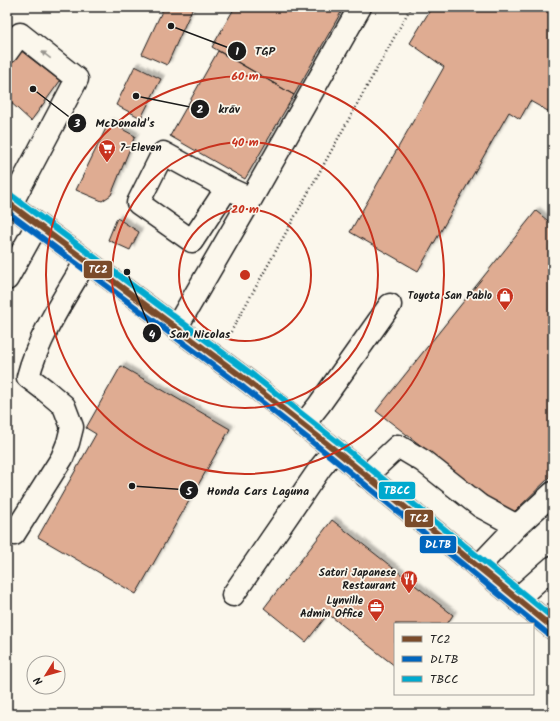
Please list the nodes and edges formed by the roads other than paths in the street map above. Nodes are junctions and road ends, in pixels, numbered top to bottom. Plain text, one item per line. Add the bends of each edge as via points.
1 (360, 7) edge
2 (7, 52) edge
3 (227, 188) dead end
4 (251, 199) junction
5 (9, 203) edge
6 (37, 225) junction
7 (86, 261) junction
8 (7, 279) edge
9 (390, 304) dead end
10 (176, 328) junction
11 (303, 425) junction
12 (335, 450) junction
13 (366, 476) junction
14 (553, 493) edge
15 (517, 526) junction
16 (14, 534) dead end
17 (478, 567) junction
18 (553, 567) edge
19 (234, 595) dead end
20 (517, 599) junction
21 (553, 628) edge

1 - 4 street
5 -> 2 street via 77,80 20,34
3 - 4 street
4 - 10 street
5 - 6 main road
6 - 7 main road
6 - 8 street
7 - 10 main road
7 - 16 street via 50,323 31,363 28,377 64,406 72,427 68,443 62,458
9 - 11 street
10 - 11 main road
11 - 12 main road
12 - 13 main road
12 - 19 street
13 - 15 street via 398,446 423,461 480,506
13 - 17 main road
14 - 15 street
15 - 17 street
17 - 20 main road
18 - 20 street
20 - 21 main road

